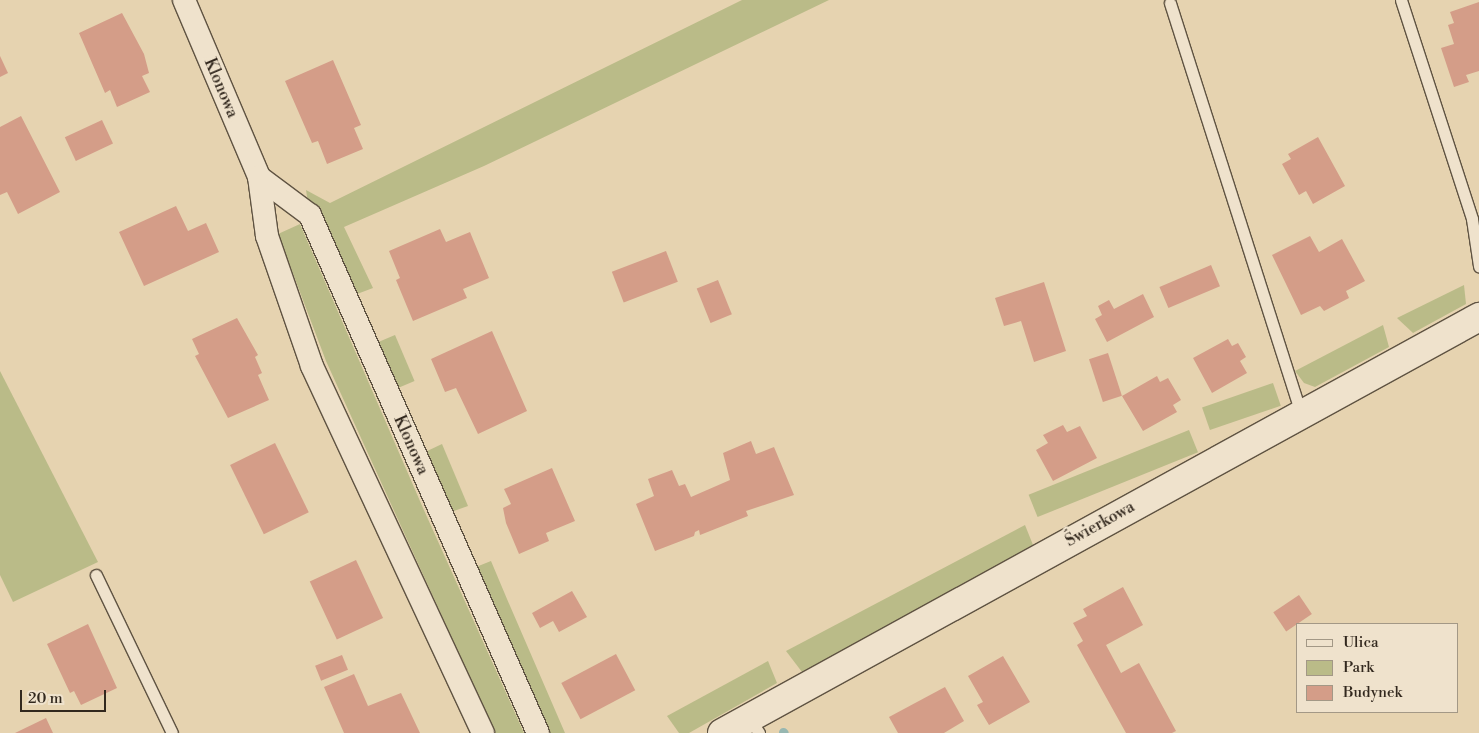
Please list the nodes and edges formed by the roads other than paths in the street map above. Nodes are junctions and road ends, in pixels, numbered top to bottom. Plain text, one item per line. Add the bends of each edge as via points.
1 (184, 0) edge
2 (1401, 0) edge
3 (1170, 3) dead end
4 (259, 177) junction
5 (1479, 266) edge
6 (1479, 317) edge
7 (1302, 413) junction
8 (96, 575) dead end
9 (754, 725) edge
10 (172, 733) edge
11 (483, 733) edge
12 (538, 733) edge
13 (722, 733) edge

1 - 4 street, Klonowa
2 - 5 lane via 1472,219
3 - 7 lane
4 - 11 street, Klonowa via 267,236 312,366
4 - 12 street, Klonowa via 310,215
6 - 7 street, Świerkowa
7 - 9 street, Świerkowa
8 - 10 lane
9 - 13 street, Świerkowa

